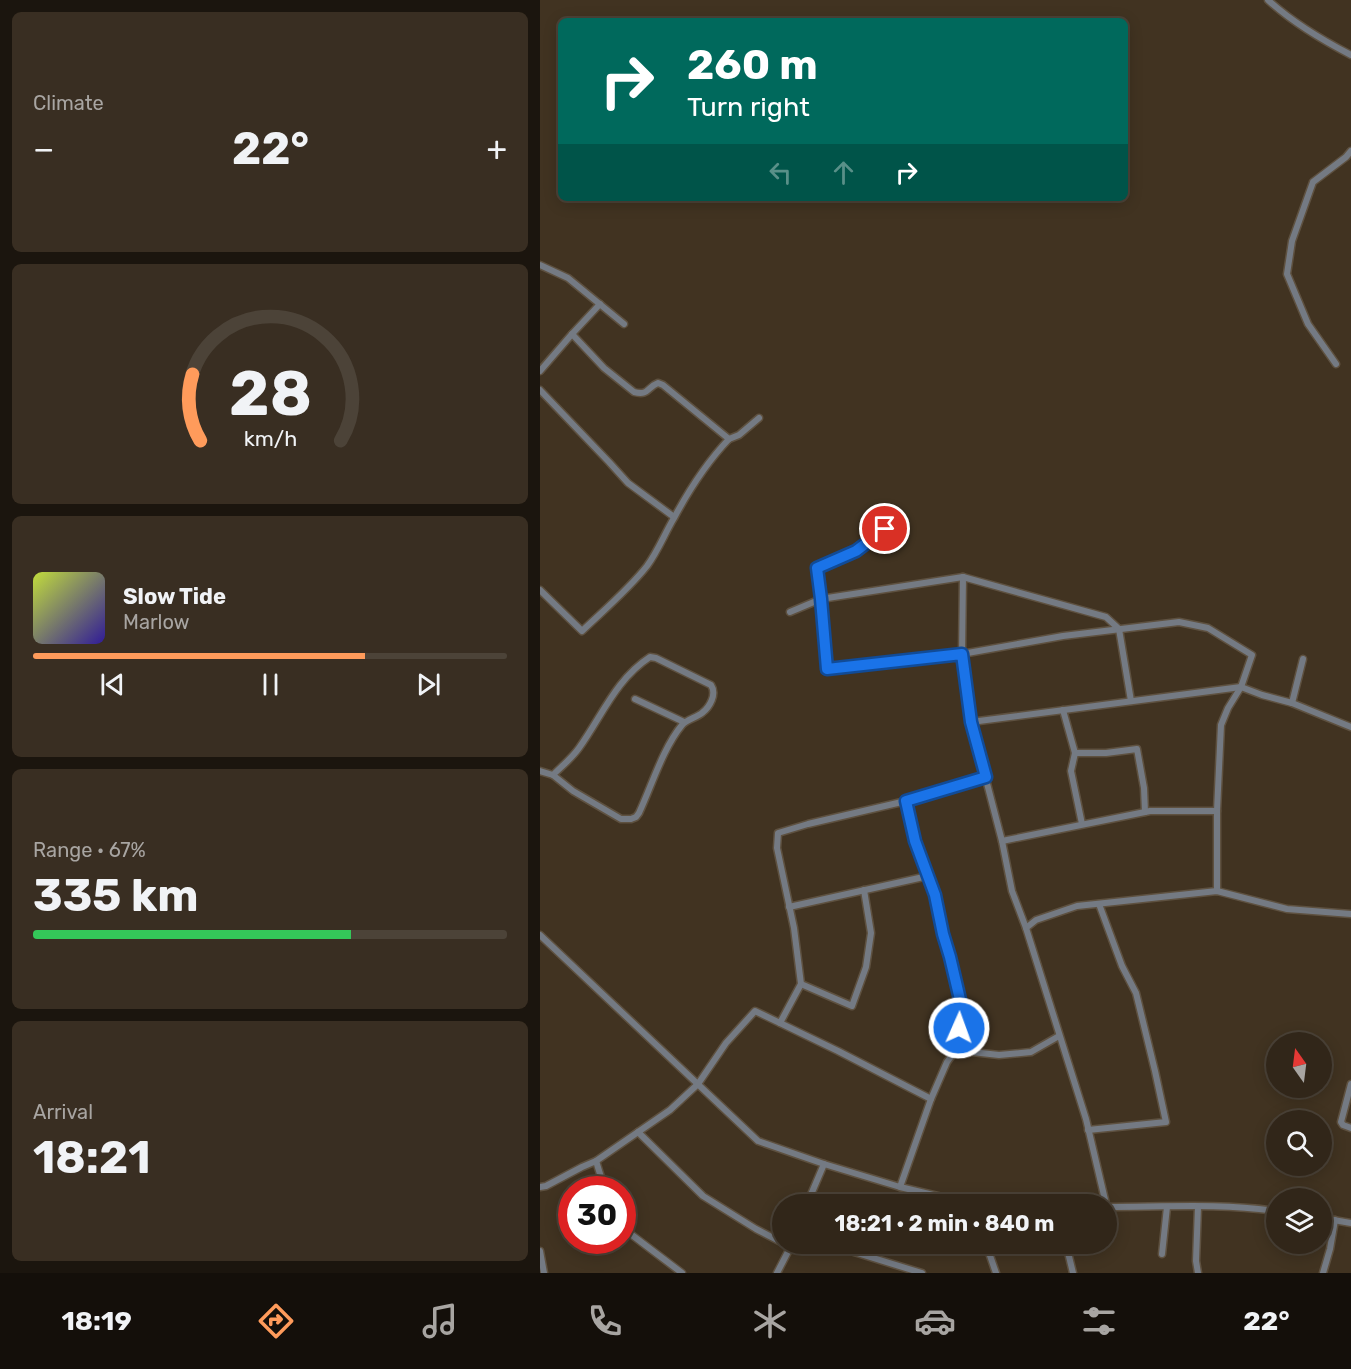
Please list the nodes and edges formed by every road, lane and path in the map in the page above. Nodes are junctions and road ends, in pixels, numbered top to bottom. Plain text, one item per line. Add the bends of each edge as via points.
1 (1268, 0) edge
2 (1351, 55) edge
3 (1351, 151) edge
4 (540, 265) edge
5 (600, 304) junction
6 (624, 324) dead end
7 (572, 334) junction
8 (1336, 364) dead end
9 (540, 371) edge
10 (540, 390) edge
11 (759, 418) dead end
12 (729, 439) junction
13 (674, 517) junction
14 (885, 529) dead end
15 (963, 577) junction
16 (540, 590) edge
17 (821, 599) junction
18 (790, 612) dead end
19 (1119, 629) junction
20 (962, 654) junction
21 (1303, 659) dead end
22 (1241, 687) junction
23 (635, 699) dead end
24 (1131, 701) junction
25 (1292, 703) junction
26 (1063, 710) junction
27 (684, 722) junction
28 (971, 722) junction
29 (1351, 728) edge
30 (1075, 753) junction
31 (540, 771) edge
32 (553, 775) junction
33 (986, 777) junction
34 (906, 801) junction
35 (1217, 811) junction
36 (1145, 812) junction
37 (1082, 824) junction
38 (1002, 841) junction
39 (928, 876) junction
40 (864, 890) junction
41 (1217, 891) junction
42 (1099, 904) junction
43 (789, 907) junction
44 (1351, 914) edge
45 (1026, 928) junction
46 (540, 935) edge
47 (801, 984) junction
48 (780, 1023) junction
49 (1059, 1036) junction
50 (953, 1054) junction
51 (698, 1084) junction
52 (1351, 1084) edge
53 (931, 1099) junction
54 (1351, 1128) edge
55 (1088, 1130) junction
56 (638, 1132) junction
57 (596, 1161) junction
58 (824, 1164) junction
59 (601, 1176) edge
60 (540, 1187) edge
61 (900, 1187) junction
62 (811, 1194) edge
63 (929, 1194) edge
64 (1103, 1194) edge
65 (1117, 1206) edge
66 (1167, 1207) junction
67 (1198, 1207) junction
68 (1266, 1210) edge
69 (1332, 1220) edge
70 (1335, 1220) junction
71 (1351, 1223) edge
72 (772, 1237) edge
73 (636, 1238) edge
74 (540, 1251) edge
75 (784, 1254) edge
76 (860, 1254) edge
77 (989, 1254) edge
78 (1068, 1254) edge
79 (1162, 1254) dead end
80 (544, 1273) edge
81 (682, 1273) edge
82 (777, 1273) edge
83 (922, 1273) edge
84 (996, 1273) edge
85 (1073, 1273) edge
86 (1198, 1273) edge
87 (1323, 1273) edge

1 - 2 street via 1316,36
3 - 8 street via 1313,182 1292,241 1287,274 1308,324
4 - 5 street via 568,279
5 - 6 street
5 - 7 street
7 - 9 street
7 - 12 street via 634,392 646,392 658,383
10 - 13 street via 628,483
11 - 12 street
12 - 13 street
13 - 16 street via 648,565 582,631
14 - 17 street via 856,551 817,568
15 - 17 street
15 - 19 street via 1106,616
15 - 20 street
17 - 18 street
17 - 20 street via 827,669
19 - 20 street
19 - 22 street via 1179,622 1208,628 1252,655
19 - 24 street
20 - 28 street
21 - 25 street
22 - 24 street
22 - 25 street
22 - 35 street via 1221,725
23 - 27 street
24 - 26 street
25 - 29 street
26 - 28 street
26 - 30 street
27 - 32 street via 666,751 639,813 631,819 621,819
27 - 32 street via 710,704 713,687 650,657 630,673 605,704 578,749
28 - 33 street
30 - 36 street via 1137,749
30 - 37 street via 1071,771
31 - 32 street
33 - 34 street
33 - 38 street
34 - 39 street
34 - 43 street via 779,832 777,848
35 - 36 street
35 - 41 street
36 - 37 street
37 - 38 street
38 - 45 street via 1012,891
39 - 40 street
39 - 50 street via 962,1008
40 - 43 street
40 - 47 street via 871,933 866,967 852,1006
41 - 42 street
41 - 44 street via 1287,909
42 - 45 street via 1077,906 1036,920
42 - 55 street via 1136,993 1166,1122
43 - 47 street
45 - 49 street
46 - 51 street
47 - 48 street
48 - 51 street via 756,1011 726,1043
48 - 53 street
49 - 50 street via 1031,1052
49 - 55 street
50 - 53 street
51 - 56 street
51 - 58 street via 758,1141
52 - 54 street via 1341,1122
53 - 61 street
55 - 64 street
56 - 57 street
56 - 72 street via 702,1196
57 - 59 street
57 - 60 street
58 - 61 street
58 - 62 street
61 - 63 street
65 - 66 street
66 - 67 street
66 - 79 street
67 - 68 street
67 - 86 street
69 - 70 street
70 - 71 street
70 - 87 street
73 - 81 street
74 - 80 street
75 - 82 street
76 - 83 street
77 - 84 street
78 - 85 street

